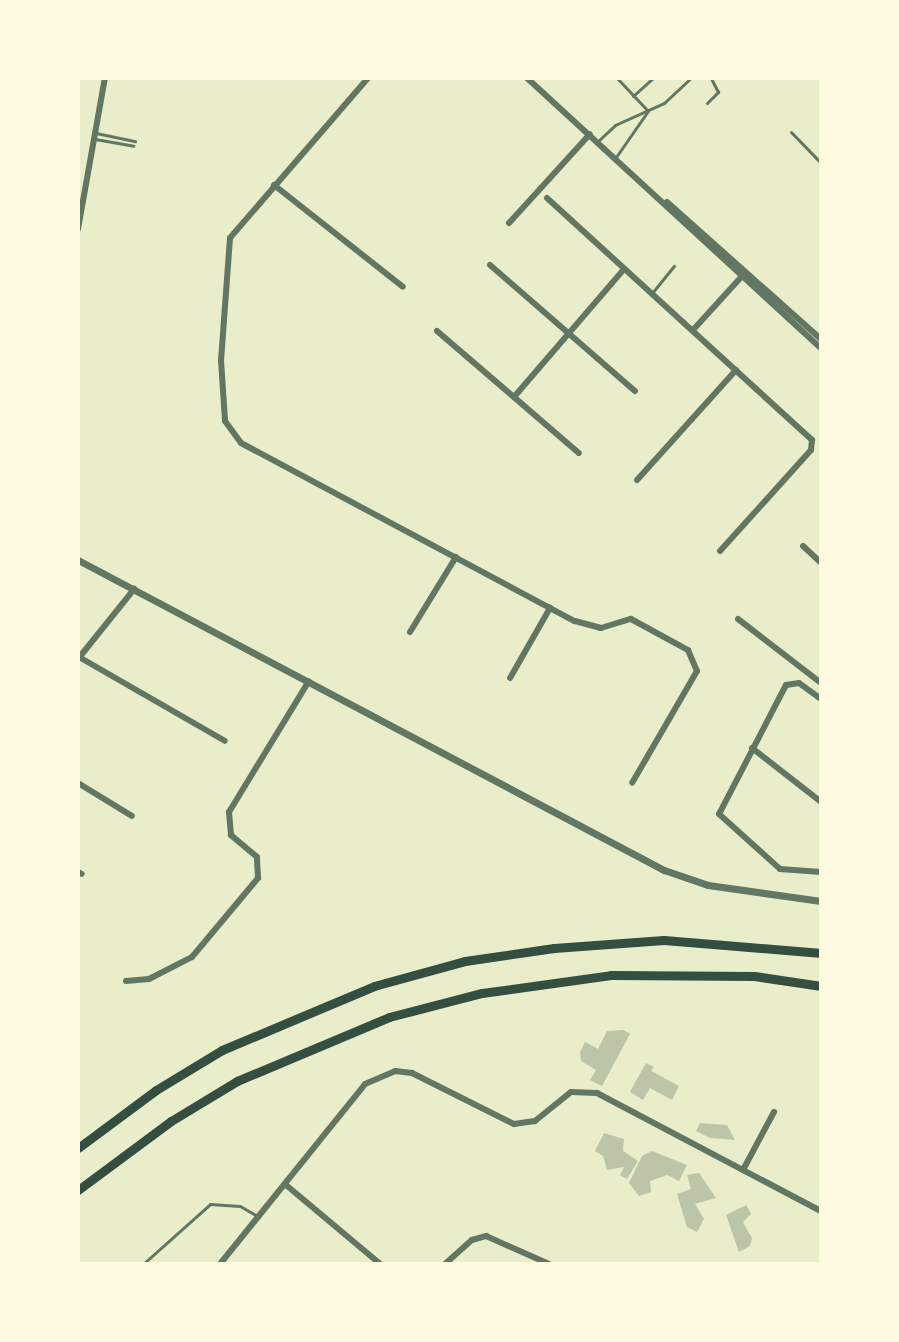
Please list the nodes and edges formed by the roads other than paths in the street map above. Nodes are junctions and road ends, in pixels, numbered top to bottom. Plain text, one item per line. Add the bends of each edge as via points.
1 (105, 78) edge
2 (368, 78) edge
3 (527, 78) edge
4 (617, 78) edge
5 (653, 78) edge
6 (691, 78) edge
7 (711, 78) edge
8 (633, 96) junction
9 (707, 103) dead end
10 (648, 111) junction
11 (791, 132) dead end
12 (590, 134) junction
13 (95, 136) junction
14 (598, 141) junction
15 (134, 144) dead end
16 (615, 157) junction
17 (821, 163) edge
18 (274, 185) junction
19 (547, 198) dead end
20 (509, 223) dead end
21 (78, 229) edge
22 (490, 265) dead end
23 (674, 266) dead end
24 (624, 269) junction
25 (744, 274) junction
26 (403, 287) dead end
27 (652, 293) junction
28 (693, 330) junction
29 (437, 331) dead end
30 (569, 333) junction
31 (821, 339) edge
32 (821, 348) edge
33 (736, 370) junction
34 (635, 391) dead end
35 (514, 397) junction
36 (579, 453) dead end
37 (637, 480) dead end
38 (803, 546) dead end
39 (720, 551) dead end
40 (456, 557) junction
41 (78, 560) edge
42 (821, 563) edge
43 (134, 589) junction
44 (550, 608) junction
45 (738, 619) dead end
46 (410, 632) dead end
47 (78, 659) edge
48 (510, 678) dead end
49 (309, 681) junction
50 (821, 683) edge
51 (821, 699) edge
52 (225, 741) dead end
53 (752, 748) junction
54 (78, 783) edge
55 (632, 783) dead end
56 (821, 802) edge
57 (132, 816) dead end
58 (821, 872) edge
59 (821, 901) edge
60 (821, 953) edge
61 (126, 981) dead end
62 (821, 986) edge
63 (774, 1112) dead end
64 (78, 1148) edge
65 (743, 1170) junction
66 (286, 1185) junction
67 (78, 1190) edge
68 (821, 1211) edge
69 (259, 1217) junction
70 (143, 1264) edge
71 (220, 1264) edge
72 (380, 1264) edge
73 (445, 1264) edge
74 (549, 1264) edge

1 - 13 street
2 - 18 street
3 - 12 street
4 - 8 lane
5 - 8 lane
6 - 10 lane
7 - 9 lane via 718,92
8 - 10 lane
10 - 14 lane via 615,125
10 - 16 lane
11 - 17 lane
12 - 14 street
12 - 20 street
13 - 15 lane
13 - 21 street
14 - 16 street
16 - 25 street
18 - 26 street
18 - 40 street via 236,228 227,253 221,360 225,421 241,443
19 - 24 street
22 - 30 street
23 - 27 lane
24 - 27 street
24 - 30 street
25 - 28 street
25 - 31 street
25 - 32 street
27 - 28 street
28 - 33 street
29 - 35 street
30 - 34 street
30 - 35 street
33 - 37 street
33 - 39 street via 809,434 812,446
35 - 36 street
38 - 42 street
40 - 44 street
40 - 46 street
41 - 43 street
43 - 47 street
43 - 49 street
44 - 48 street
44 - 55 street via 589,627 631,619 688,650 697,662 694,677
45 - 50 street
47 - 52 street
49 - 59 street via 664,870 708,885
49 - 61 street via 229,812 231,835 257,857 258,878 192,957 149,979
51 - 53 street via 799,683 786,685
53 - 56 street
53 - 58 street via 720,809 721,819 780,869
54 - 57 street
60 - 64 main road via 664,940 465,961 374,986 222,1050 156,1090
62 - 67 main road via 754,976 611,975 482,993 389,1017 237,1081 171,1121
63 - 65 street
65 - 66 street via 597,1093 571,1092 526,1126 412,1073 379,1074 365,1084
65 - 68 street
66 - 69 street
66 - 72 street
69 - 70 lane via 231,1203 210,1204
69 - 71 street
73 - 74 street via 472,1240 504,1240

